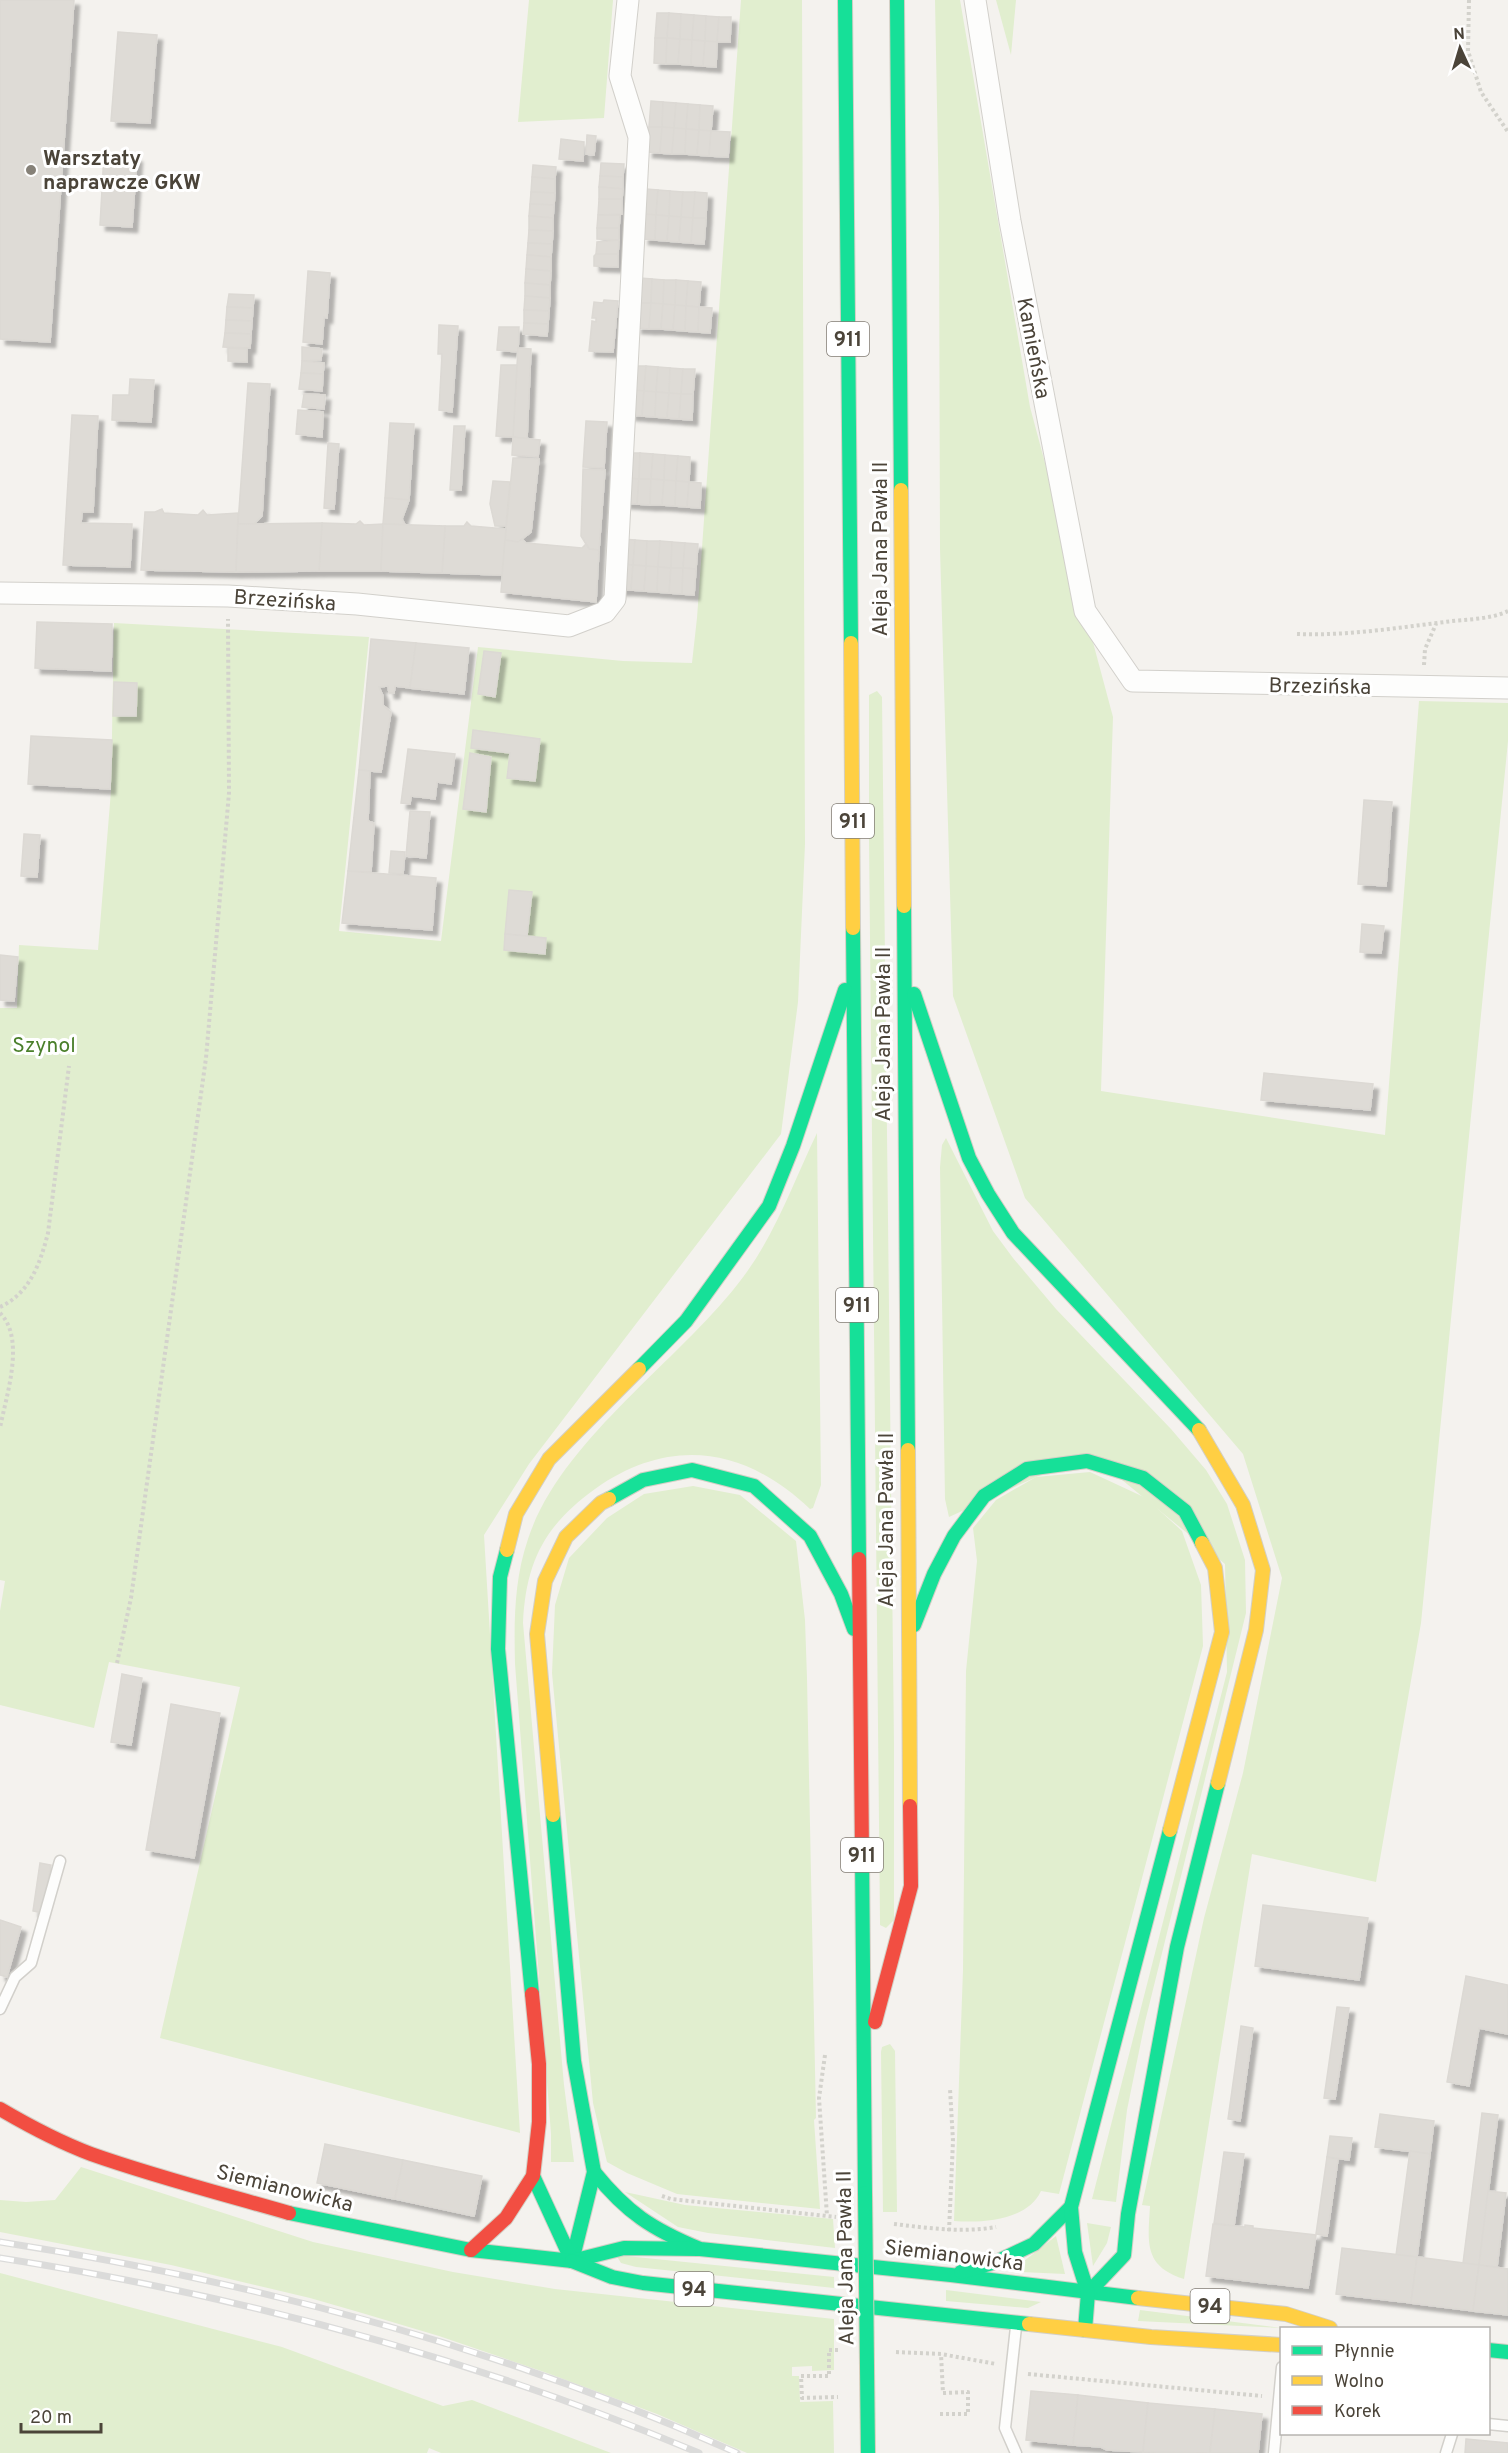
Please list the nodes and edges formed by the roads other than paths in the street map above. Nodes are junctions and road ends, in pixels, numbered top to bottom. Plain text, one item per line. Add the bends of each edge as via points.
1 (628, 0) edge
2 (845, 0) edge
3 (897, 0) edge
4 (975, 0) edge
5 (0, 592) edge
6 (1133, 681) joint
7 (1508, 688) edge
8 (904, 961) junction
9 (854, 963) junction
10 (908, 1644) junction
11 (860, 1647) junction
12 (60, 1861) dead end
13 (0, 2009) edge
14 (864, 2063) junction
15 (0, 2109) edge
16 (594, 2172) junction
17 (533, 2176) junction
18 (1071, 2207) junction
19 (700, 2249) junction
20 (471, 2250) junction
21 (572, 2261) junction
22 (951, 2275) junction
23 (1088, 2293) junction
24 (1016, 2323) junction
25 (1327, 2327) edge
26 (1085, 2330) junction
27 (1280, 2345) edge
28 (1490, 2350) edge
29 (1508, 2352) edge
30 (1280, 2382) edge
31 (1490, 2424) edge
32 (1508, 2426) edge
33 (1451, 2435) edge
34 (868, 2453) edge
35 (1016, 2453) edge
36 (1274, 2453) edge
37 (1446, 2453) edge

1 - 5 street, Brzezińska via 620,76 639,137 615,599 605,612 569,626 357,604 228,596
2 - 9 main road, Aleja Jana Pawła II / 911
3 - 8 main road, Aleja Jana Pawła II / 911
4 - 6 street, Kamieńska via 1010,221 1084,611
6 - 7 street, Brzezińska
8 - 10 main road, Aleja Jana Pawła II / 911
8 - 23 main road via 969,1158 988,1194 1013,1233 1200,1432 1244,1505 1263,1570 1256,1630 1177,1947 1128,2214 1124,2255
9 - 11 main road, Aleja Jana Pawła II / 911
9 - 17 main road via 794,1146 769,1206 686,1321 549,1459 516,1514 500,1577 498,1649 539,2064
10 - 14 main road, Aleja Jana Pawła II / 911 via 911,1886
10 - 18 main road via 934,1574 954,1536 984,1496 1027,1469 1087,1461 1143,1478 1185,1511 1215,1568 1222,1632
11 - 14 main road, Aleja Jana Pawła II / 911
11 - 16 main road via 841,1594 810,1536 754,1486 692,1470 643,1480 601,1503 566,1537 545,1581 537,1634 574,2061
12 - 13 lane via 31,1963 15,1977
14 - 34 main road, Aleja Jana Pawła II / 911, bridge
15 - 20 main road, Siemianowicka / 94 via 41,2132 151,2174 312,2219
16 - 19 main road via 636,2217 664,2235
16 - 21 main road
17 - 20 main road via 506,2218
17 - 21 main road
18 - 22 main road via 1034,2244 996,2262
18 - 23 main road via 1075,2252
19 - 21 main road, Siemianowicka / 94 via 624,2248
19 - 22 main road, Siemianowicka / 94
20 - 21 main road, Siemianowicka / 94
21 - 24 main road, Siemianowicka / 94 via 612,2277 643,2283
22 - 23 main road, Siemianowicka / 94
23 - 25 main road, Siemianowicka / 94 via 1286,2314
23 - 26 main road
24 - 26 main road, Siemianowicka / 94
24 - 35 lane via 1005,2428
26 - 27 main road, Siemianowicka / 94
28 - 29 main road
30 - 36 lane
31 - 32 lane
33 - 37 lane

